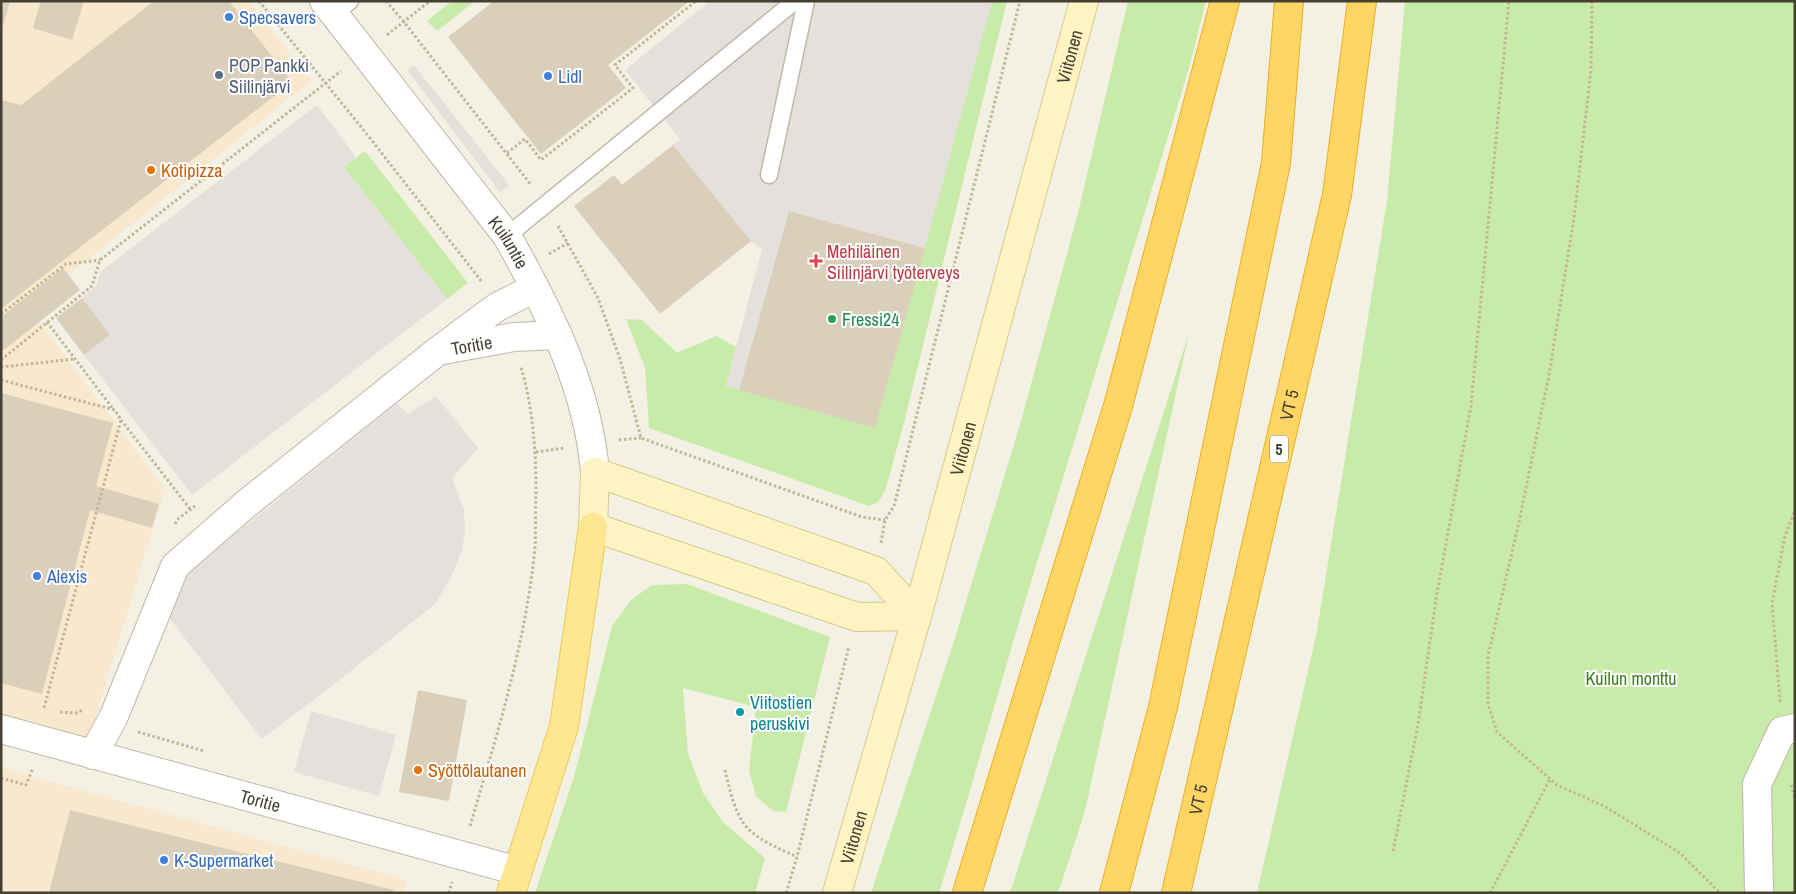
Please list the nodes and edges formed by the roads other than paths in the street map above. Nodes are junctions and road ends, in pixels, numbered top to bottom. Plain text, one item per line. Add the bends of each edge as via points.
1 (796, 1) edge
2 (806, 1) edge
3 (1084, 1) edge
4 (1226, 1) edge
5 (1289, 1) edge
6 (1362, 1) edge
7 (336, 5) edge
8 (769, 175) dead end
9 (507, 236) junction
10 (535, 288) junction
11 (558, 335) junction
12 (439, 350) junction
13 (595, 472) junction
14 (592, 527) junction
15 (916, 616) junction
16 (1, 729) edge
17 (1788, 730) edge
18 (94, 755) junction
19 (515, 882) edge
20 (837, 893) edge
21 (967, 893) edge
22 (1114, 893) edge
23 (1176, 893) edge
24 (1759, 893) edge

1 - 9 lane
2 - 8 lane
3 - 15 main road, Viitonen
4 - 21 highway via 1118,406
5 - 22 highway via 1276,163 1163,707
6 - 23 highway, VT 5 / 5 via 1337,196
7 - 9 street, Kuiluntie
9 - 10 street, Kuiluntie
10 - 11 street, Kuiluntie
10 - 12 street, Toritie via 497,306
11 - 12 street, Toritie via 514,338
11 - 13 street, Kuiluntie via 574,375 590,435
12 - 18 street via 246,504 175,566 114,716
13 - 14 main road, Kuiluntie
13 - 15 main road via 876,571
14 - 15 main road via 857,616
14 - 19 main road via 564,726
15 - 20 main road, Viitonen
16 - 18 street, Toritie
17 - 24 street via 1757,784
18 - 19 street, Toritie via 460,855

